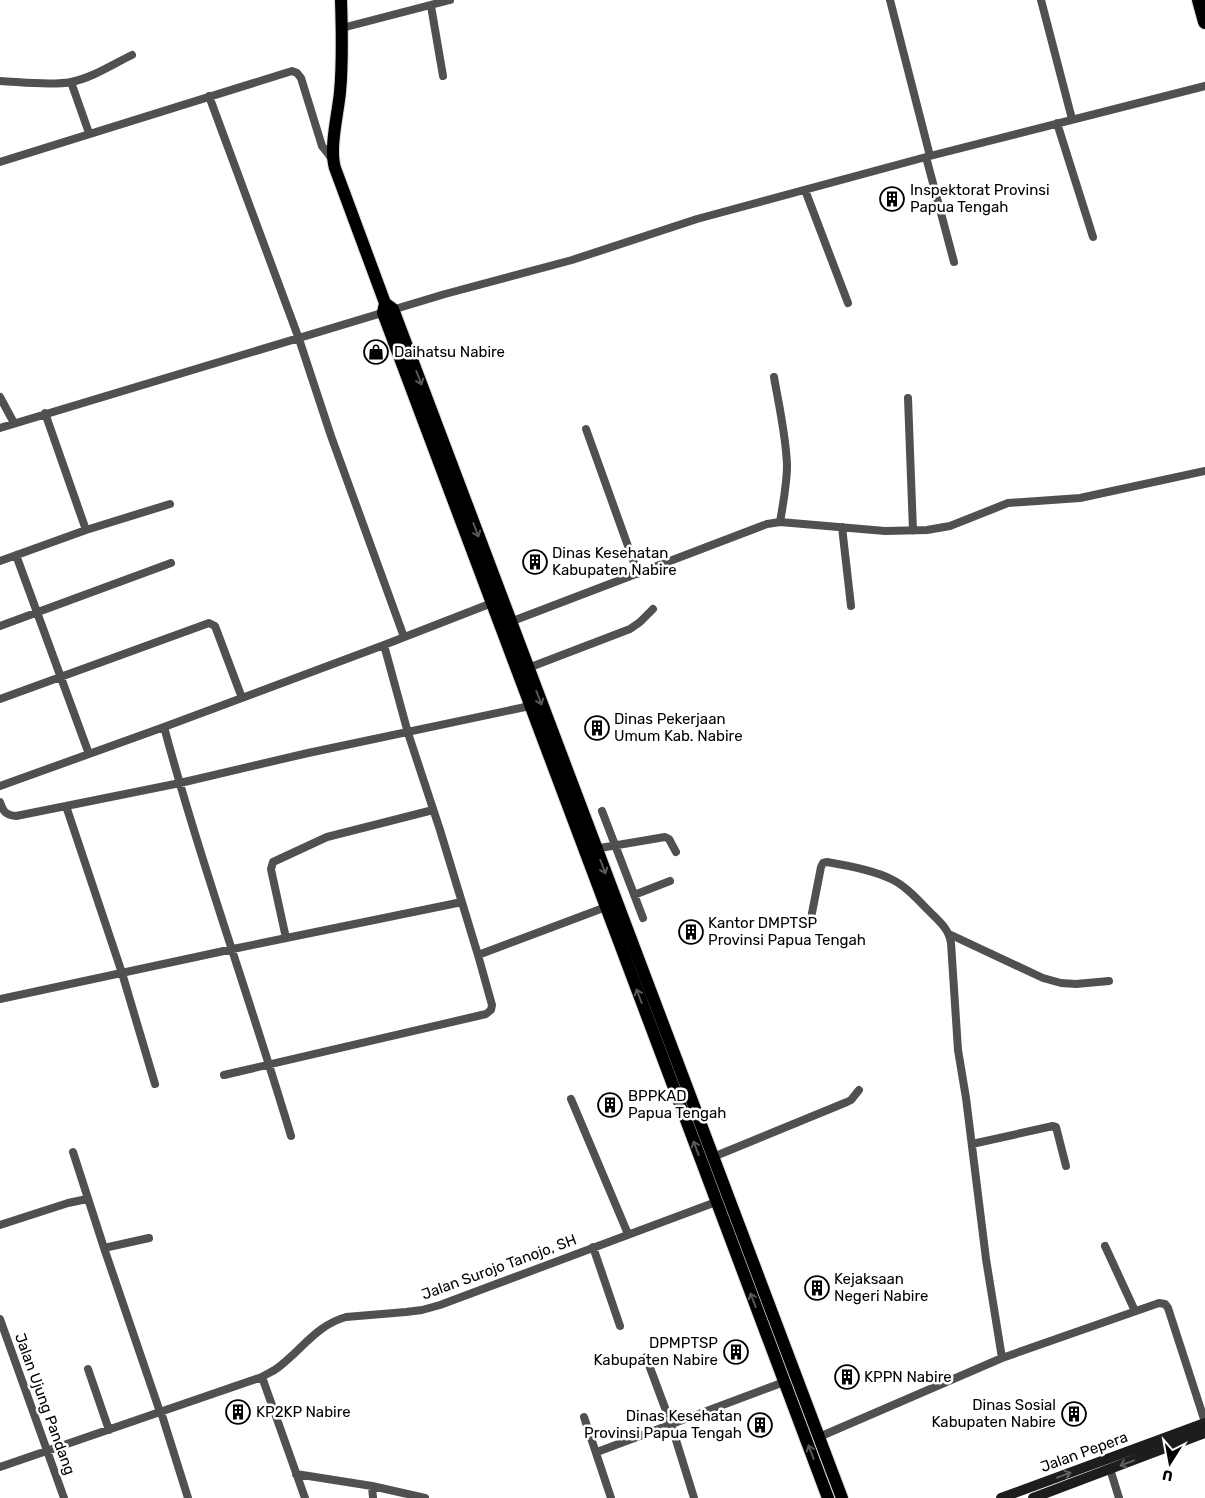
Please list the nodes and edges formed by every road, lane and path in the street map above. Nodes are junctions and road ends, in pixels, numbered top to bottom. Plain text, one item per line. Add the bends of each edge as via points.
1 (340, 0) edge
2 (450, 0) edge
3 (890, 0) edge
4 (1042, 0) edge
5 (1199, 0) edge
6 (431, 6) junction
7 (1205, 22) edge
8 (342, 28) junction
9 (132, 55) dead end
10 (443, 76) dead end
11 (0, 81) edge
12 (71, 82) junction
13 (1205, 86) edge
14 (209, 96) junction
15 (1072, 120) junction
16 (1057, 124) junction
17 (89, 133) junction
18 (928, 157) junction
19 (333, 160) junction
20 (0, 162) edge
21 (805, 190) junction
22 (1092, 237) dead end
23 (954, 262) dead end
24 (848, 303) dead end
25 (387, 308) junction
26 (299, 339) junction
27 (774, 377) dead end
28 (0, 397) edge
29 (908, 398) dead end
30 (45, 413) junction
31 (14, 423) junction
32 (0, 428) edge
33 (586, 429) dead end
34 (1205, 471) edge
35 (170, 504) dead end
36 (780, 522) junction
37 (842, 527) junction
38 (86, 530) junction
39 (913, 531) junction
40 (16, 555) junction
41 (0, 561) edge
42 (170, 563) dead end
43 (638, 574) junction
44 (492, 603) junction
45 (851, 606) dead end
46 (653, 609) dead end
47 (36, 612) junction
48 (510, 622) junction
49 (0, 626) edge
50 (404, 637) junction
51 (384, 645) junction
52 (528, 668) junction
53 (60, 676) junction
54 (242, 698) junction
55 (0, 699) edge
56 (530, 706) junction
57 (164, 727) junction
58 (408, 733) junction
59 (88, 754) junction
60 (180, 783) junction
61 (0, 786) edge
62 (0, 802) edge
63 (66, 806) junction
64 (433, 810) junction
65 (602, 811) dead end
66 (615, 845) junction
67 (591, 850) junction
68 (676, 852) dead end
69 (670, 881) dead end
70 (634, 895) junction
71 (462, 902) junction
72 (606, 907) junction
73 (812, 913) dead end
74 (643, 918) dead end
75 (949, 934) junction
76 (286, 938) junction
77 (232, 948) junction
78 (478, 955) junction
79 (122, 972) junction
80 (1109, 981) dead end
81 (0, 998) edge
82 (270, 1065) junction
83 (224, 1075) dead end
84 (155, 1084) dead end
85 (859, 1090) dead end
86 (571, 1099) dead end
87 (692, 1119) junction
88 (291, 1136) dead end
89 (972, 1144) junction
90 (73, 1152) dead end
91 (713, 1157) junction
92 (1066, 1166) dead end
93 (87, 1199) junction
94 (716, 1202) junction
95 (0, 1225) edge
96 (628, 1234) junction
97 (149, 1238) dead end
98 (1104, 1246) dead end
99 (594, 1247) junction
100 (104, 1248) junction
101 (1135, 1311) junction
102 (772, 1314) junction
103 (0, 1319) edge
104 (760, 1319) junction
105 (620, 1326) dead end
106 (646, 1357) dead end
107 (1002, 1358) junction
108 (88, 1368) dead end
109 (262, 1377) junction
110 (784, 1382) junction
111 (161, 1412) junction
112 (584, 1417) dead end
113 (1205, 1422) edge
114 (671, 1424) junction
115 (108, 1430) junction
116 (1205, 1433) edge
117 (819, 1437) junction
118 (47, 1451) junction
119 (597, 1452) junction
120 (0, 1467) edge
121 (1110, 1470) junction
122 (296, 1474) junction
123 (1039, 1484) junction
124 (372, 1486) junction
125 (1038, 1496) edge
126 (64, 1498) edge
127 (188, 1498) edge
128 (305, 1498) edge
129 (374, 1498) edge
130 (426, 1498) edge
131 (612, 1498) edge
132 (694, 1498) edge
133 (828, 1498) edge
134 (842, 1498) edge
135 (1001, 1498) edge
136 (1119, 1498) edge

1 - 8 main road
2 - 6 street
3 - 18 street
4 - 15 street
5 - 7 highway
6 - 8 street
6 - 10 street
8 - 19 main road via 343,51
9 - 12 street
11 - 12 street
12 - 17 street
13 - 15 street
14 - 17 street
14 - 19 street via 295,71 301,78 322,146
14 - 26 street
15 - 16 street
16 - 18 street
16 - 22 street
17 - 20 street
18 - 21 street
18 - 23 street
19 - 25 main road
21 - 24 street
21 - 25 street via 697,219 572,260
25 - 26 street
25 - 44 main road
25 -> 48 main road
26 - 30 street
26 - 50 street
27 - 36 street via 787,461
28 - 31 street
29 - 39 street
30 - 31 street
30 - 38 street
31 - 32 street
33 - 43 street
34 - 39 street via 1080,498 1008,503 950,526
35 - 38 street
36 - 37 street
36 - 43 street via 759,527
37 - 39 street
37 - 45 street
38 - 40 street
40 - 41 street
40 - 47 street
42 - 47 street
43 - 48 street
44 - 50 street
44 - 56 main road
46 - 52 street via 630,629
47 - 49 street
47 - 53 street
48 - 52 main road
50 - 51 street
51 - 54 street
51 - 58 street
52 -> 67 main road
53 - 54 street via 212,623 216,626
53 - 55 street
53 - 59 street
54 - 57 street
56 - 58 street
56 - 67 main road
57 - 59 street
57 - 60 street
58 - 60 street
58 - 64 street
59 - 61 street
60 - 63 street
60 - 77 street
62 - 63 street via 3,811 10,816
63 - 79 street
64 - 71 street
64 - 76 street via 327,837 273,862 271,869
65 - 66 street
66 - 67 street
66 - 68 street via 665,837
66 - 70 street
67 - 72 main road
67 -> 87 main road
69 - 70 street
70 - 74 street
71 - 76 street
71 - 78 street
72 - 78 street
87 -> 72 main road
73 - 75 street via 820,867 827,862 885,876 896,882
75 - 80 street via 1043,978 1076,984
75 - 89 street via 958,1050
76 - 77 street
77 - 79 street
77 - 82 street
78 - 82 street via 492,1005 490,1012
79 - 81 street
79 - 84 street
82 - 83 street
82 - 88 street
85 - 91 street via 847,1102
86 - 96 street
87 - 91 main road
94 -> 87 main road
89 - 92 street via 1053,1126 1056,1127
89 - 107 street
90 - 93 street
91 - 102 main road
93 - 95 street
93 - 100 street
94 - 96 street, Jalan Surojo Tanojo, SH
104 -> 94 main road
96 - 99 street, Jalan Surojo Tanojo, SH
97 - 100 street
98 - 101 street
99 - 105 street
99 - 109 street, Jalan Surojo Tanojo, SH via 431,1308 335,1320
100 - 111 street
101 - 107 street
101 - 113 street via 1159,1302 1167,1306
102 - 104 main road
102 - 117 main road
103 - 118 street, Jalan Ujung Pandang
104 - 110 main road
106 - 114 street
107 - 117 street
108 - 115 street
109 - 111 street, Jalan Surojo Tanojo, SH
109 - 122 street
110 - 114 street
133 -> 110 main road
111 - 115 street, Jalan Surojo Tanojo, SH
111 - 127 street
112 - 119 street
123 -> 113 main road, Jalan Pepera
114 - 119 street
114 - 132 street
115 - 118 street, Jalan Surojo Tanojo, SH
116 -> 121 main road, Jalan Pepera
117 - 134 main road
118 - 120 street, Jalan Surojo Tanojo, SH
118 - 126 street, Jalan Ujung Pandang
119 - 131 street
121 - 125 main road, Jalan Pepera
121 - 136 street
122 - 124 street
122 - 128 street
123 - 125 main road
123 - 135 main road, Jalan Pepera
124 - 129 street
124 - 130 street

